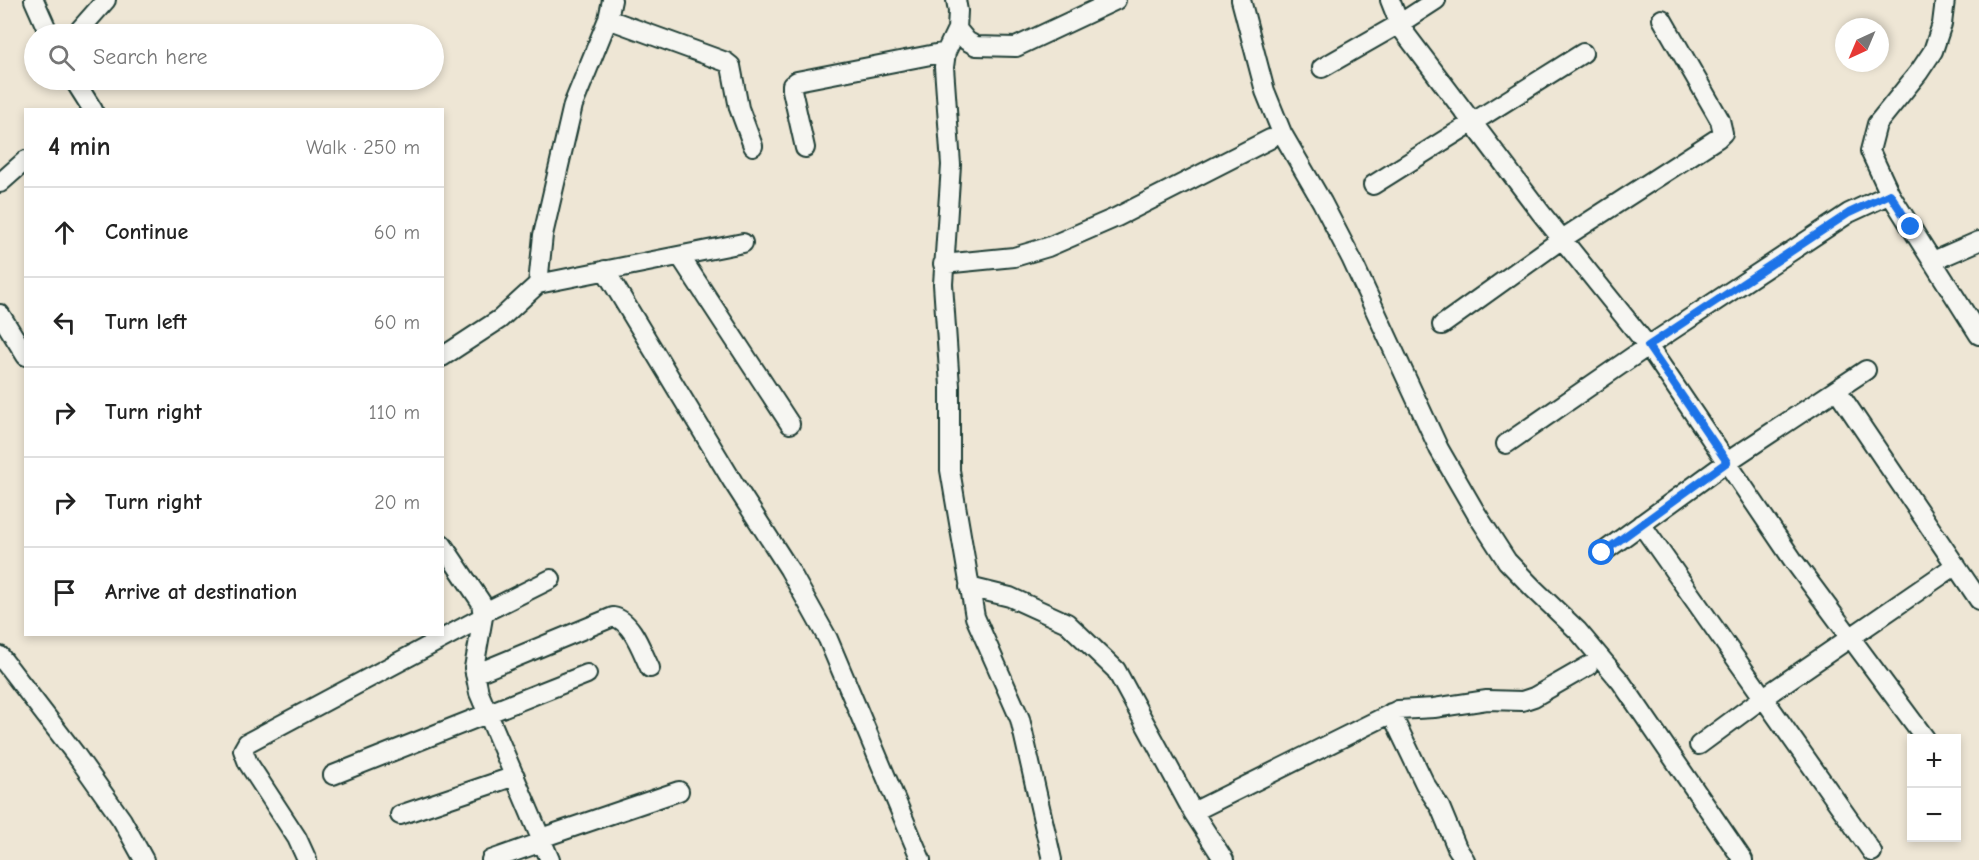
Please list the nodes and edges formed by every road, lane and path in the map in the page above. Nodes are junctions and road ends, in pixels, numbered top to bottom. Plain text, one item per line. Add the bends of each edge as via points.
1 (34, 0) edge
2 (106, 0) edge
3 (612, 0) edge
4 (956, 0) edge
5 (1116, 0) edge
6 (1241, 0) edge
7 (1390, 0) edge
8 (1436, 0) edge
9 (1945, 0) edge
10 (608, 19) junction
11 (1662, 19) dead end
12 (45, 24) edge
13 (85, 24) edge
14 (1399, 24) junction
15 (957, 29) junction
16 (946, 52) junction
17 (1582, 53) dead end
18 (1322, 68) dead end
19 (79, 90) edge
20 (87, 107) edge
21 (1473, 123) junction
22 (1270, 139) dead end
23 (753, 146) dead end
24 (805, 148) dead end
25 (24, 162) edge
26 (0, 183) edge
27 (1373, 184) dead end
28 (1890, 194) junction
29 (1562, 239) junction
30 (1979, 241) edge
31 (743, 243) dead end
32 (680, 256) junction
33 (1933, 261) junction
34 (943, 264) junction
35 (605, 270) junction
36 (538, 284) junction
37 (0, 314) edge
38 (1442, 325) dead end
39 (1979, 335) edge
40 (1648, 346) junction
41 (24, 353) edge
42 (444, 356) edge
43 (1866, 370) dead end
44 (1837, 390) junction
45 (790, 424) dead end
46 (1506, 444) dead end
47 (1727, 462) junction
48 (1641, 524) junction
49 (444, 547) edge
50 (1602, 553) dead end
51 (1956, 565) junction
52 (551, 579) dead end
53 (969, 587) junction
54 (1979, 600) edge
55 (483, 615) junction
56 (1851, 638) junction
57 (0, 656) edge
58 (1588, 666) dead end
59 (650, 668) dead end
60 (475, 674) junction
61 (587, 674) dead end
62 (1764, 697) junction
63 (1391, 713) junction
64 (488, 714) junction
65 (1922, 734) edge
66 (1699, 745) dead end
67 (333, 775) dead end
68 (515, 776) junction
69 (679, 791) dead end
70 (1193, 812) junction
71 (400, 815) dead end
72 (542, 840) junction
73 (1872, 852) dead end
74 (144, 860) edge
75 (307, 860) edge
76 (491, 860) edge
77 (550, 860) edge
78 (921, 860) edge
79 (1052, 860) edge
80 (1224, 860) edge
81 (1465, 860) edge
82 (1743, 860) edge

1 - 12 street
2 - 13 street
3 - 10 street
4 - 15 street
5 - 15 street via 1016,47 976,46
6 - 82 street via 1265,91 1282,133 1351,258 1439,450 1507,561 1578,631 1621,682
7 - 14 street
8 - 14 street
9 - 28 street via 1933,51 1877,124 1869,151
10 - 23 street via 731,66 739,108
10 - 36 street via 573,105 543,235
11 - 29 street via 1720,120 1723,133
14 - 18 street
14 - 21 street
15 - 16 street
16 - 24 street via 797,81 792,90
16 - 34 street via 951,165
17 - 21 street
19 - 20 street
21 - 27 street
21 - 29 street
22 - 34 street via 1048,248 1014,257
25 - 26 street
28 - 33 street
28 - 40 street via 1849,213
29 - 38 street
29 - 40 street
30 - 33 street
31 - 32 street
32 - 35 street
32 - 45 street
33 - 39 street
34 - 53 street via 950,470
35 - 36 street
35 - 78 street via 828,639
36 - 42 street via 500,319
37 - 41 street
40 - 46 street
40 - 47 street
43 - 44 street
44 - 47 street
44 - 51 street
47 - 48 street
47 - 56 street
48 - 50 street
48 - 62 street
49 - 55 street via 481,602
51 - 54 street
51 - 56 street
52 - 55 street
53 - 70 street via 1010,597 1067,623 1116,670
53 - 79 street via 975,617 1020,719
55 - 60 street
55 - 75 street via 247,743 243,750 248,763
56 - 62 street
56 - 65 street
57 - 74 street via 122,820
58 - 63 street via 1522,701 1487,700
59 - 60 street via 625,623 613,617
60 - 64 street
61 - 64 street
62 - 66 street
62 - 73 street
63 - 70 street
63 - 81 street
64 - 67 street
64 - 68 street
68 - 71 street
68 - 72 street
69 - 72 street
70 - 80 street
72 - 76 street
72 - 77 street

